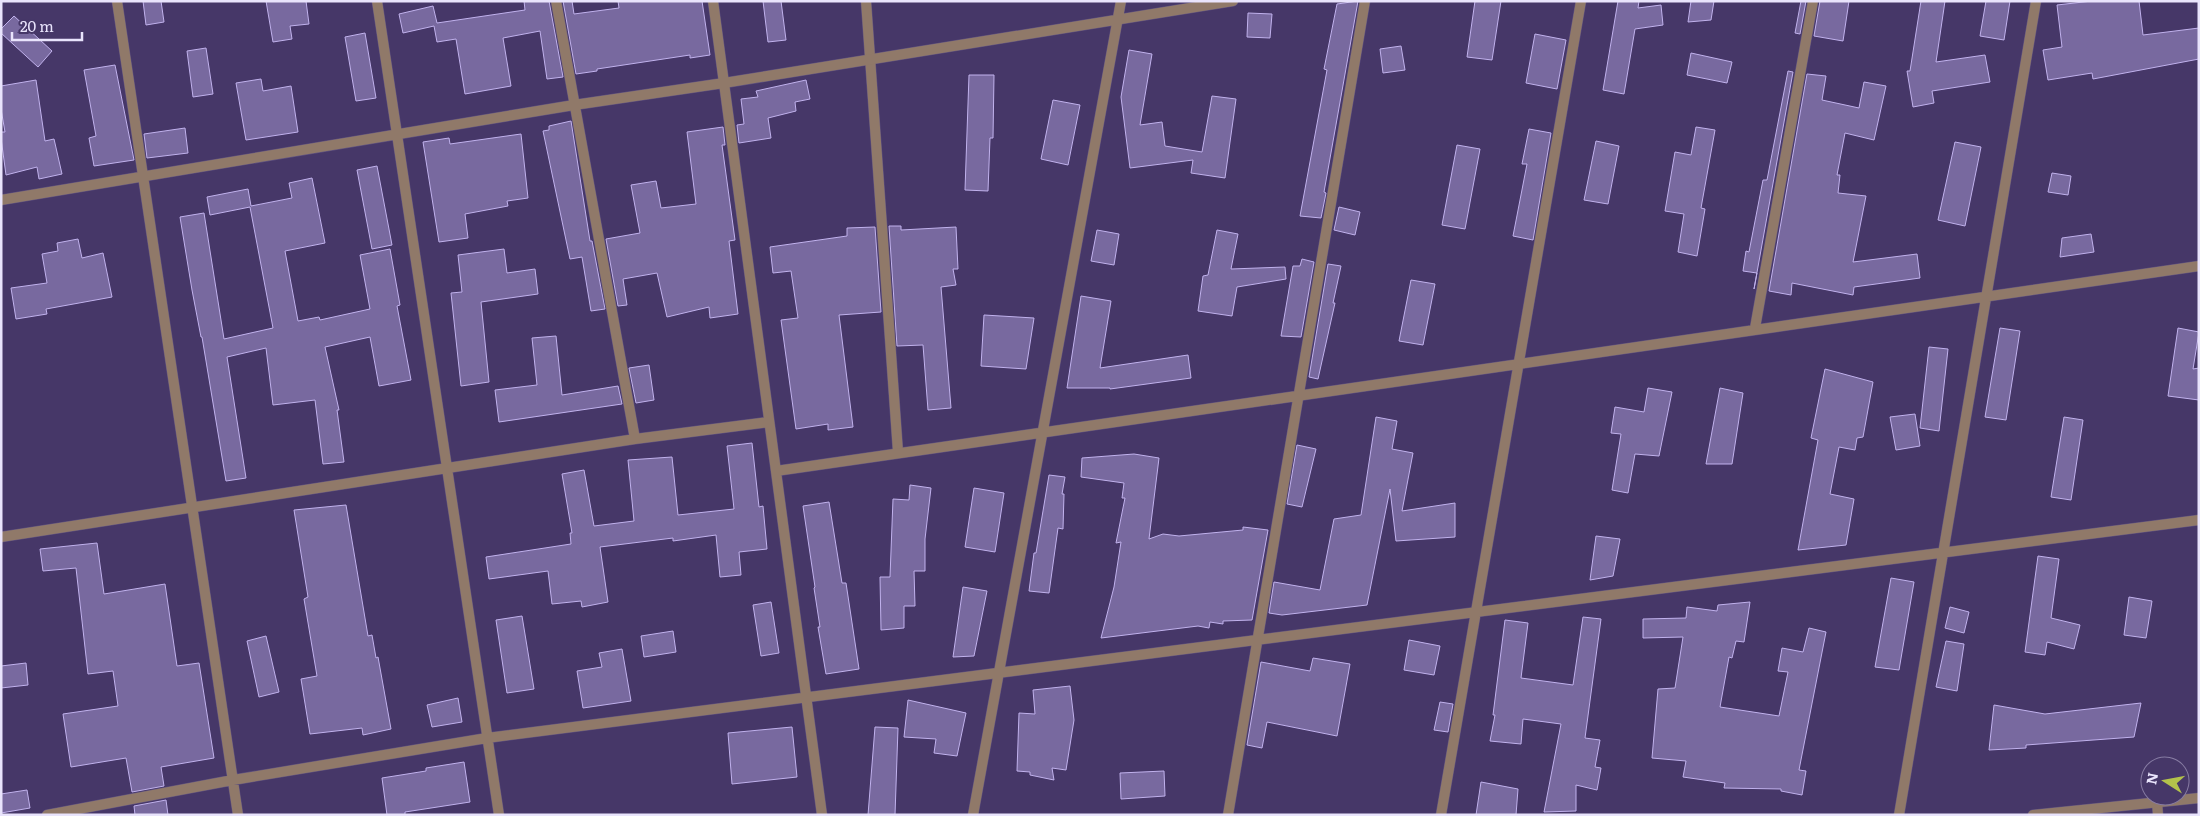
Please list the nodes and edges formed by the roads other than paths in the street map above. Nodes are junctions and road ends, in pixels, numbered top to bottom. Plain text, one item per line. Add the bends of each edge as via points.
1 (117, 1) edge
2 (377, 1) edge
3 (556, 1) edge
4 (713, 1) edge
5 (866, 1) edge
6 (1121, 1) edge
7 (1232, 1) edge
8 (1365, 1) edge
9 (1581, 1) edge
10 (1813, 1) edge
11 (2036, 1) edge
12 (1118, 20) junction
13 (870, 60) junction
14 (724, 83) junction
15 (574, 105) junction
16 (397, 136) junction
17 (142, 178) junction
18 (1, 200) edge
19 (2199, 266) edge
20 (1986, 296) junction
21 (1755, 328) junction
22 (1519, 363) junction
23 (1299, 396) junction
24 (770, 422) junction
25 (1042, 434) junction
26 (635, 439) junction
27 (898, 452) junction
28 (447, 468) junction
29 (776, 470) junction
30 (192, 508) junction
31 (2199, 520) edge
32 (1, 537) edge
33 (1943, 552) junction
34 (1476, 610) junction
35 (1257, 640) junction
36 (1000, 674) junction
37 (806, 697) junction
38 (487, 738) junction
39 (233, 780) junction
40 (2140, 804) edge
41 (47, 815) edge
42 (238, 815) edge
43 (499, 815) edge
44 (822, 815) edge
45 (973, 815) edge
46 (1228, 815) edge
47 (1441, 815) edge
48 (1899, 815) edge
49 (2033, 815) edge

1 - 17 street
2 - 16 street
3 - 15 street
4 - 14 street
5 - 13 street
6 - 12 street
7 - 12 street
8 - 23 street
9 - 22 street
10 - 21 street
11 - 20 street
12 - 13 street
12 - 25 street
13 - 14 street
13 - 27 street
14 - 15 street
14 - 24 street
15 - 16 street
15 - 26 street
16 - 17 street
16 - 28 street
17 - 18 street
17 - 30 street
19 - 20 street
20 - 21 street
20 - 33 street
21 - 22 street
22 - 23 street
22 - 34 street
23 - 25 street
23 - 35 street
24 - 26 street
24 - 29 street
25 - 27 street
25 - 36 street
26 - 28 street
27 - 29 street
28 - 30 street
28 - 38 street
29 - 37 street
30 - 32 street
30 - 39 street
31 - 33 street
33 - 34 street
33 - 48 street
34 - 35 street
34 - 47 street
35 - 36 street
35 - 46 street
36 - 37 street
36 - 45 street
37 - 38 street
37 - 44 street
38 - 39 street
38 - 43 street
39 - 41 street
39 - 42 street
40 - 49 street

